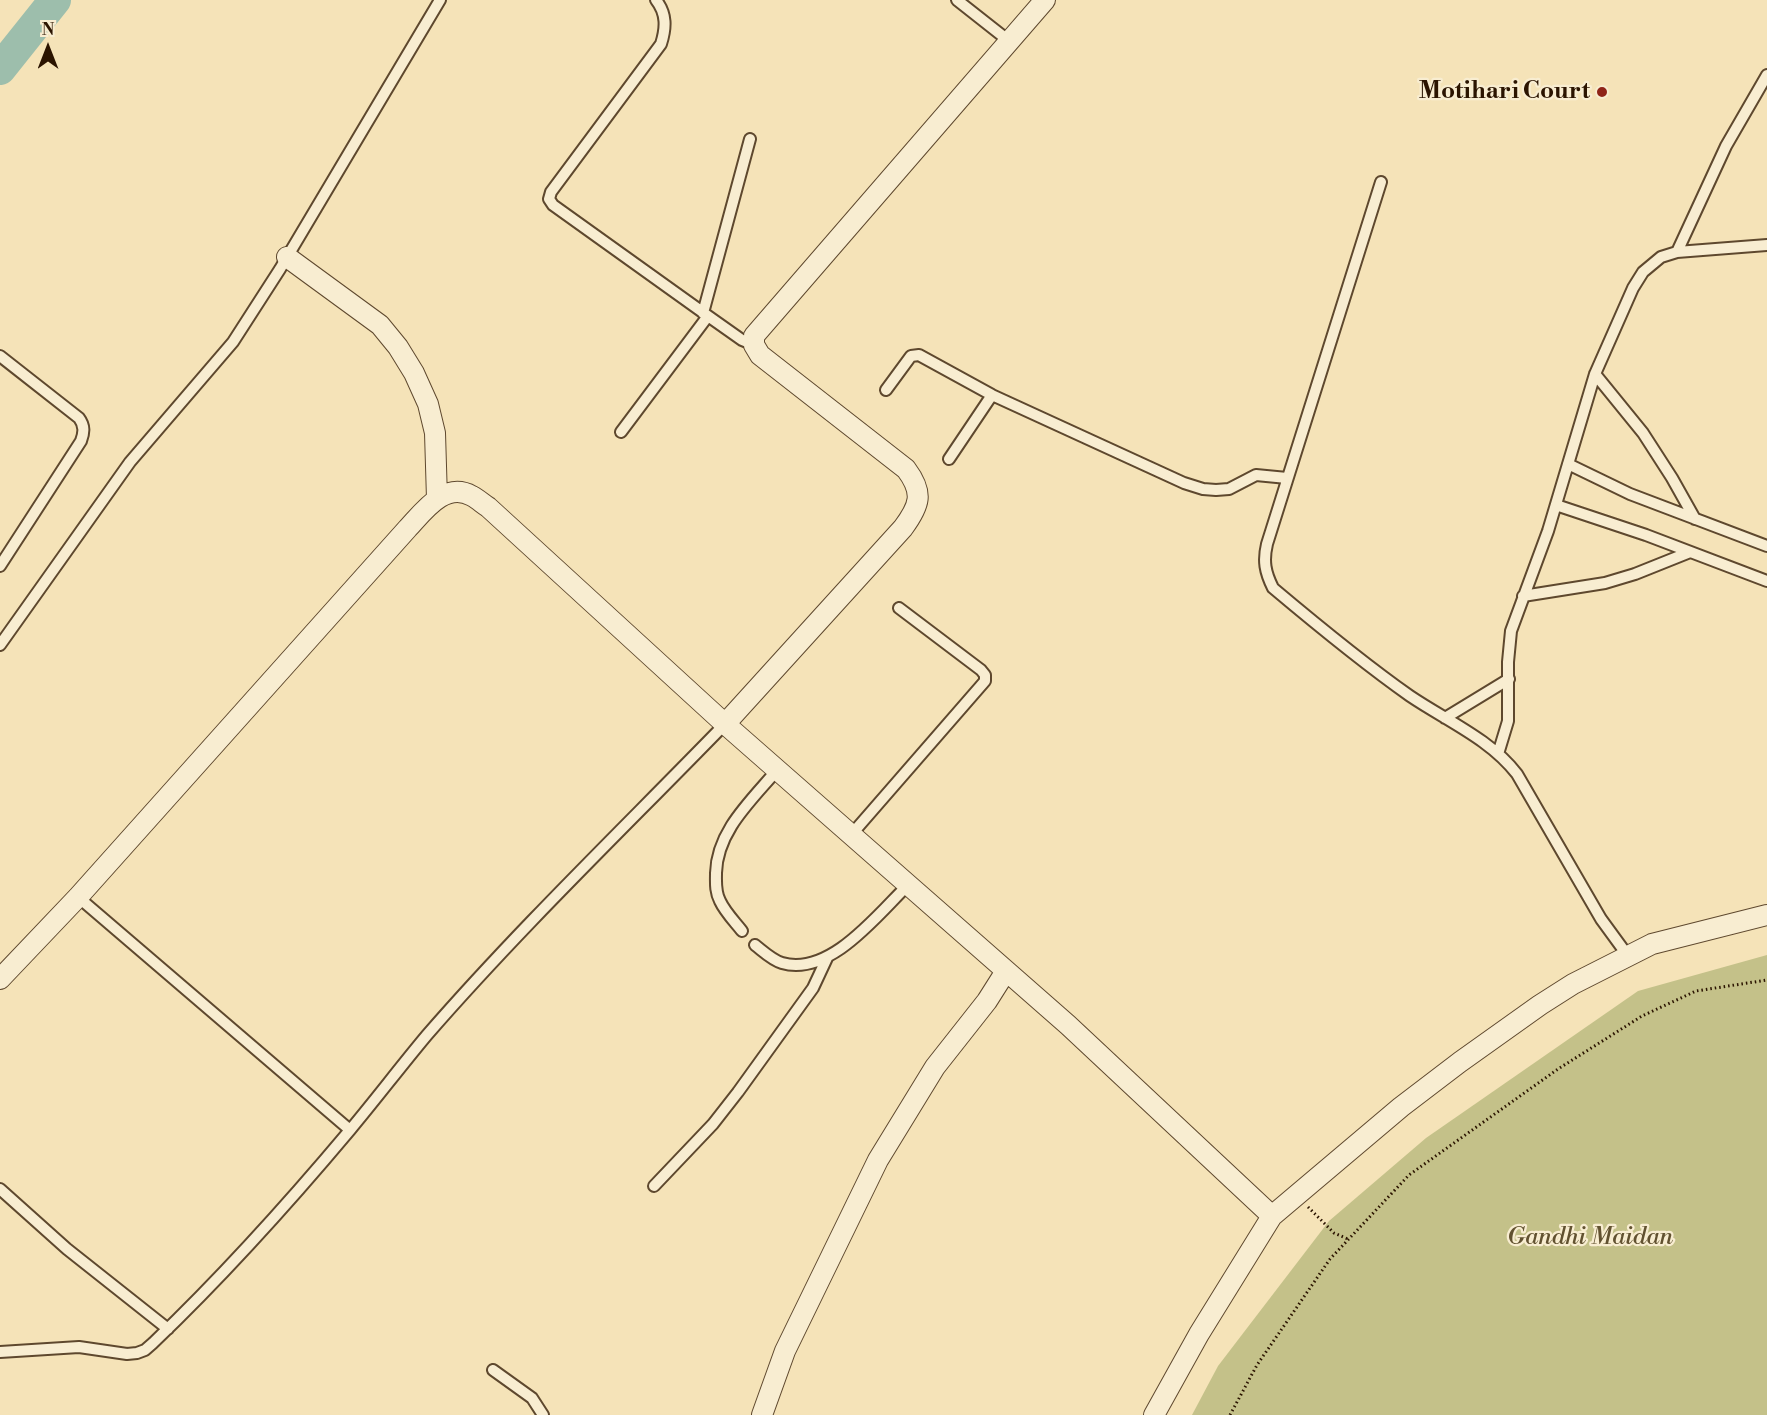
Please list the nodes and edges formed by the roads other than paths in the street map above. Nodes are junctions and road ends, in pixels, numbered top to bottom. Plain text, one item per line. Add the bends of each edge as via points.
1 (440, 0) edge
2 (656, 0) edge
3 (957, 0) edge
4 (1045, 0) edge
5 (1009, 41) junction
6 (1767, 75) edge
7 (750, 139) dead end
8 (1381, 182) dead end
9 (1767, 245) edge
10 (1677, 252) junction
11 (287, 257) junction
12 (705, 314) junction
13 (754, 345) junction
14 (0, 356) edge
15 (1595, 374) junction
16 (886, 390) dead end
17 (992, 395) junction
18 (621, 432) dead end
19 (949, 459) dead end
20 (1568, 464) junction
21 (1287, 478) junction
22 (437, 499) junction
23 (1556, 505) junction
24 (1695, 519) junction
25 (1767, 546) edge
26 (1690, 552) junction
27 (0, 566) edge
28 (1767, 581) edge
29 (1523, 596) junction
30 (899, 608) dead end
31 (0, 623) edge
32 (10, 630) junction
33 (0, 645) edge
34 (1509, 679) junction
35 (1445, 718) junction
36 (725, 724) junction
37 (1498, 754) junction
38 (777, 770) junction
39 (851, 835) junction
40 (908, 885) junction
41 (78, 897) junction
42 (1767, 915) edge
43 (742, 931) dead end
44 (755, 945) dead end
45 (1628, 956) junction
46 (827, 958) junction
47 (1006, 971) junction
48 (0, 979) edge
49 (350, 1130) junction
50 (654, 1186) dead end
51 (0, 1189) edge
52 (1272, 1216) junction
53 (168, 1329) junction
54 (0, 1352) edge
55 (493, 1370) dead end
56 (543, 1415) edge
57 (762, 1415) edge
58 (1154, 1415) edge

1 - 11 lane
2 - 12 lane via 665,22 661,44 549,199 553,206
3 - 5 lane
4 - 5 street
5 - 13 street via 758,331
6 - 10 lane via 1726,146
7 - 12 lane
8 - 21 lane
9 - 10 lane
10 - 15 lane via 1661,257 1643,272
11 - 22 street via 380,325 398,347 428,404 435,433
11 - 32 lane via 233,342 130,462
12 - 13 lane
12 - 18 lane
13 - 36 street via 760,355 906,469 915,481 918,503 903,528
14 - 27 lane via 79,418 84,431
15 - 20 lane
15 - 24 lane via 1642,433
16 - 17 lane via 916,354
17 - 19 lane
17 - 21 lane via 1203,489 1229,489 1256,475
20 - 23 lane
20 - 24 lane
21 - 35 lane via 1264,556 1273,588 1394,685
22 - 36 street via 463,492 488,507
22 - 41 street
23 - 26 lane
23 - 29 lane
24 - 25 lane
26 - 28 lane
26 - 29 lane via 1605,583
29 - 34 lane via 1511,631
30 - 39 lane via 981,670 985,681
31 - 32 lane
32 - 33 lane
34 - 35 lane
34 - 37 lane via 1508,721
35 - 37 lane
36 - 38 street
36 - 49 lane via 510,945 428,1035
37 - 45 lane via 1517,774 1601,919
38 - 39 street
38 - 43 lane via 734,821 719,851 717,892
39 - 40 street
40 - 46 lane via 843,948
40 - 47 street
41 - 48 street
41 - 49 lane
42 - 45 street via 1652,944
44 - 46 lane via 782,963 795,965
45 - 52 street via 1573,984 1460,1062
46 - 50 lane via 813,988 738,1092
47 - 52 street
47 - 57 street via 935,1066 878,1160 785,1351
49 - 53 lane via 210,1289
51 - 53 lane via 67,1249
52 - 58 street
53 - 54 lane via 136,1353 79,1347
55 - 56 lane via 532,1398

